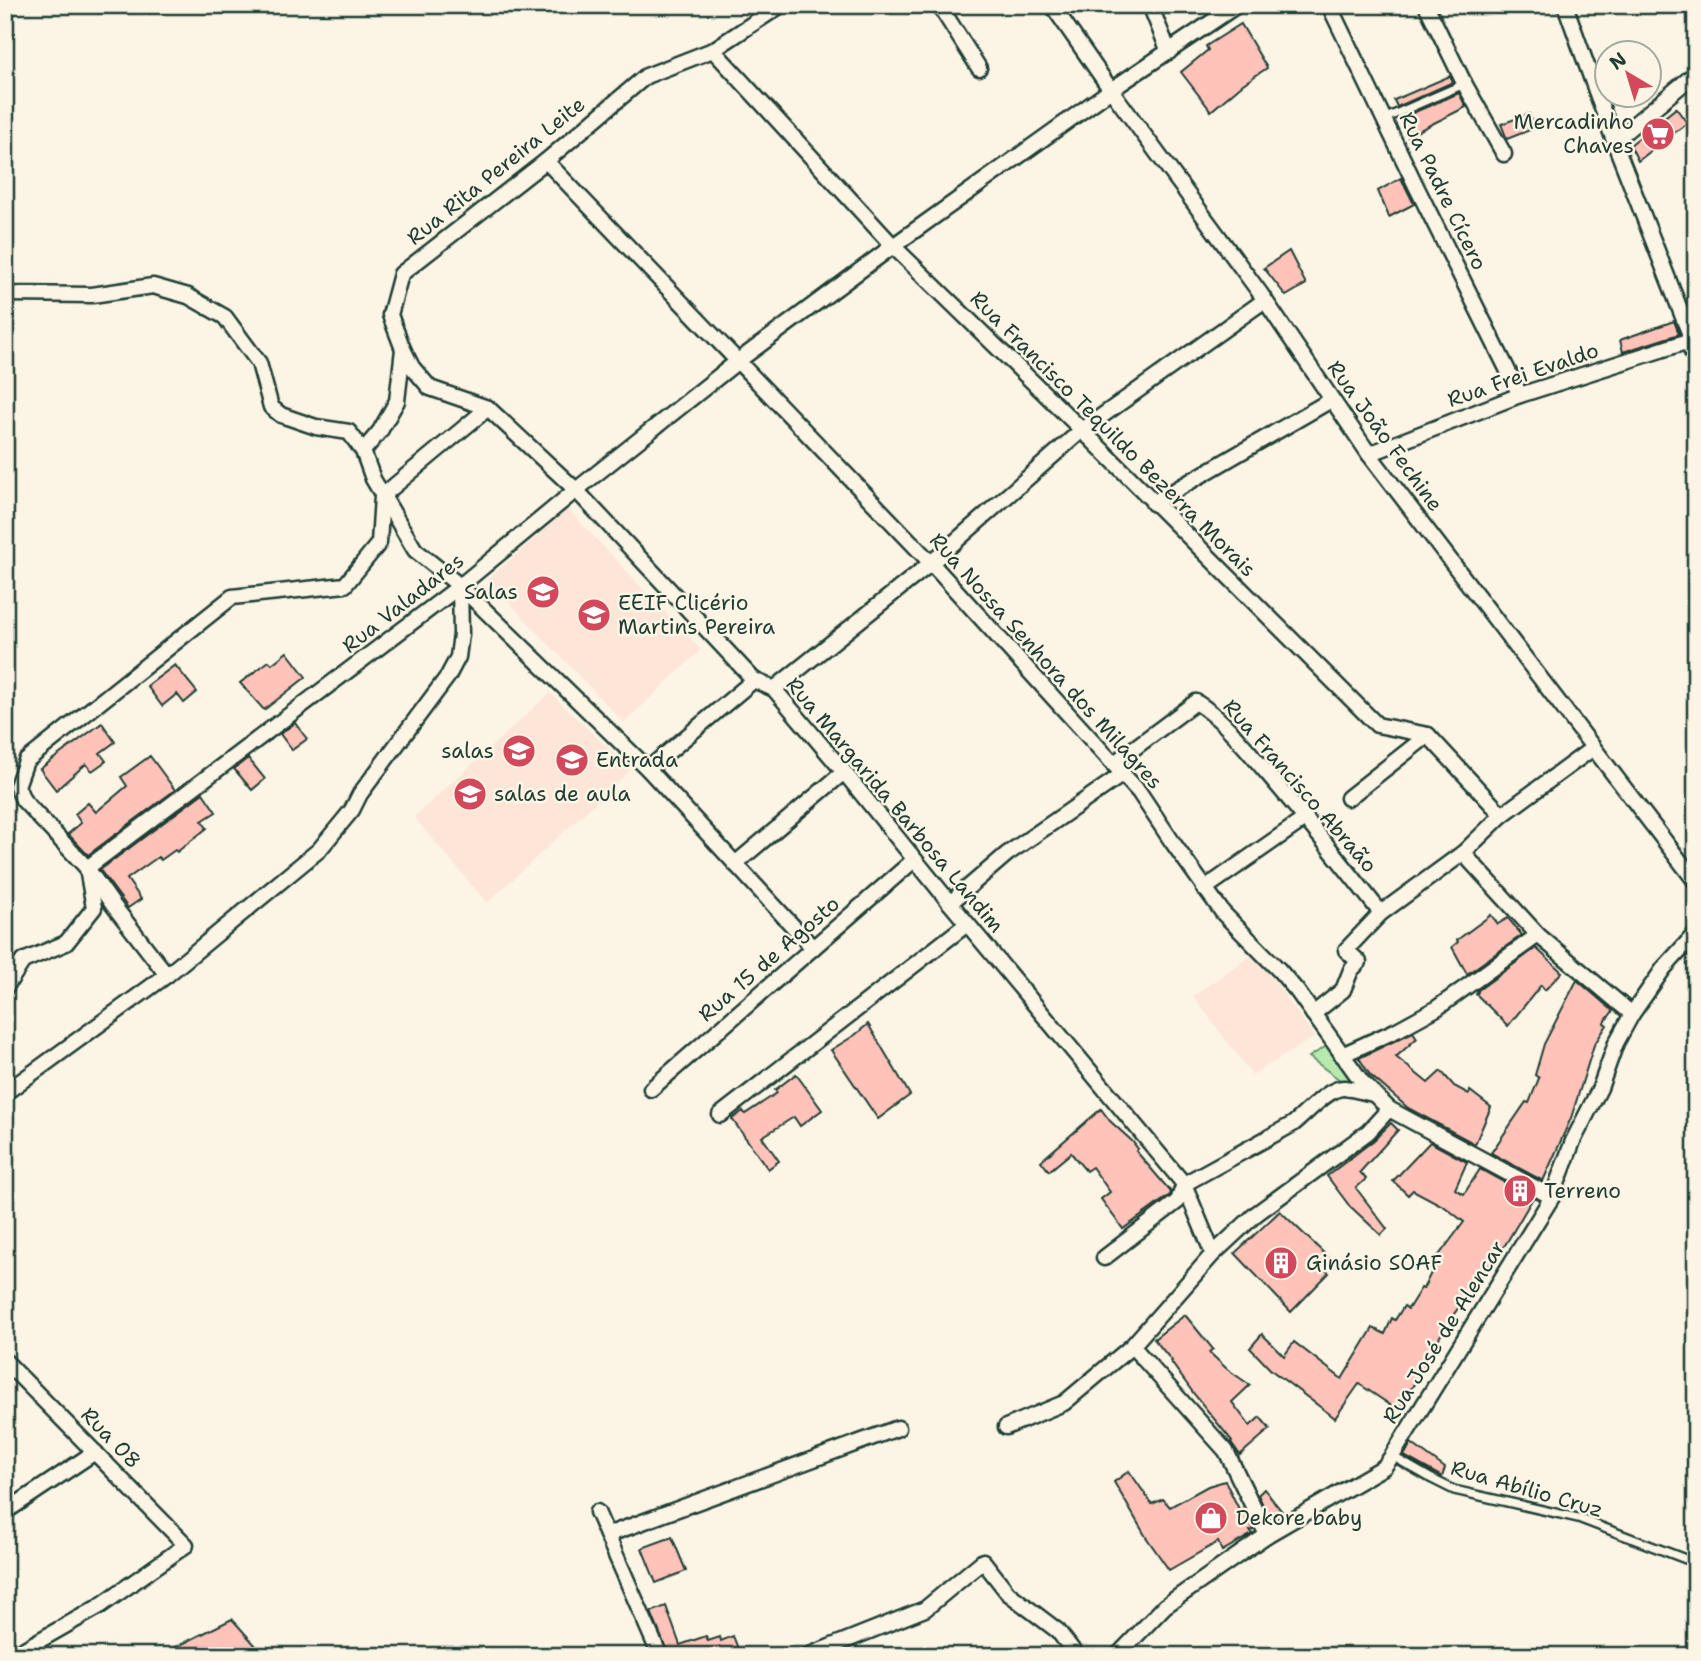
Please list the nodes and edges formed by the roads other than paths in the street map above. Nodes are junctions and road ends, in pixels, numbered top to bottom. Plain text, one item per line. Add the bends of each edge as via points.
1 (781, 5) edge
2 (939, 5) edge
3 (1052, 5) edge
4 (1150, 5) edge
5 (1237, 5) edge
6 (1329, 5) edge
7 (1426, 5) edge
8 (1566, 5) edge
9 (713, 50) junction
10 (1169, 52) junction
11 (979, 68) dead end
12 (1696, 73) edge
13 (1464, 83) junction
14 (1111, 90) junction
15 (1384, 119) junction
16 (1614, 141) junction
17 (1504, 154) dead end
18 (546, 161) junction
19 (893, 246) junction
20 (5, 292) edge
21 (1265, 300) junction
22 (1694, 343) edge
23 (403, 349) junction
24 (738, 361) junction
25 (1520, 395) junction
26 (1331, 400) junction
27 (488, 408) junction
28 (1082, 430) junction
29 (363, 450) junction
30 (1369, 454) junction
31 (576, 490) junction
32 (382, 496) junction
33 (1153, 503) junction
34 (931, 563) junction
35 (460, 586) junction
36 (754, 680) junction
37 (774, 689) junction
38 (1428, 735) junction
39 (1592, 748) junction
40 (648, 769) junction
41 (1118, 769) junction
42 (844, 772) junction
43 (1348, 798) dead end
44 (1502, 815) junction
45 (1306, 818) junction
46 (1463, 853) junction
47 (914, 860) junction
48 (735, 864) junction
49 (87, 868) junction
50 (1696, 882) edge
51 (1204, 888) junction
52 (950, 903) junction
53 (1381, 913) junction
54 (967, 923) junction
55 (1696, 933) edge
56 (1538, 935) junction
57 (813, 948) junction
58 (167, 975) junction
59 (5, 988) edge
60 (1313, 1014) junction
61 (1632, 1014) junction
62 (1342, 1055) junction
63 (651, 1089) dead end
64 (5, 1093) edge
65 (1374, 1094) junction
66 (1388, 1109) junction
67 (720, 1115) dead end
68 (1184, 1184) junction
69 (1552, 1197) junction
70 (1213, 1254) junction
71 (1104, 1258) dead end
72 (1132, 1346) junction
73 (6, 1363) edge
74 (1006, 1427) dead end
75 (898, 1428) dead end
76 (95, 1452) junction
77 (1392, 1456) junction
78 (5, 1512) edge
79 (597, 1512) dead end
80 (607, 1535) junction
81 (1267, 1535) junction
82 (1696, 1563) edge
83 (12, 1656) edge
84 (660, 1656) edge
85 (807, 1656) edge
86 (1077, 1656) edge
87 (1117, 1656) edge

1 - 9 street, Rua Rita Pereira Leite
2 - 11 street
3 - 14 street, Rua João Fechine
4 - 10 street
5 - 10 street, Rua Valadares
6 - 15 street, Rua Padre Cícero
7 - 13 street
8 - 16 street
9 - 18 street, Rua Rita Pereira Leite via 646,76
9 - 19 street, Rua Francisco Tequildo Bezerra Morais
10 - 14 street, Rua Valadares
12 - 16 street
13 - 15 lane
13 - 17 street
14 - 19 street, Rua Valadares
14 - 21 street, Rua João Fechine
15 - 25 street, Rua Padre Cícero
16 - 22 street
18 - 23 street, Rua Rita Pereira Leite via 401,274 390,315
18 - 24 street, Rua Nossa Senhora dos Milagres
19 - 24 street, Rua Valadares
19 - 28 street, Rua Francisco Tequildo Bezerra Morais
20 - 29 street via 92,295 153,285 188,296 225,317 259,363 271,407 316,427 349,432
21 - 26 street, Rua João Fechine
21 - 28 street
22 - 25 street, Rua Frei Evaldo
23 - 27 street, Rua Margarida Barbosa Landim via 430,388
23 - 29 street, Rua Rita Pereira Leite via 397,401
24 - 31 street, Rua Valadares
24 - 34 street, Rua Nossa Senhora dos Milagres
25 - 30 street, Rua Frei Evaldo
26 - 30 street, Rua João Fechine
26 - 33 street
27 - 31 street, Rua Margarida Barbosa Landim
27 - 32 street
28 - 33 street, Rua Francisco Tequildo Bezerra Morais
28 - 34 street
29 - 32 street
30 - 39 street, Rua João Fechine
31 - 35 street, Rua Valadares
31 - 36 street, Rua Margarida Barbosa Landim
32 - 35 street via 415,550
32 - 49 street via 379,543 345,585 232,597 26,761 17,786 23,800
33 - 38 street, Rua Francisco Tequildo Bezerra Morais via 1377,725
34 - 37 street
34 - 41 street, Rua Nossa Senhora dos Milagres
35 - 40 street
35 - 49 street, Rua Valadares
35 - 58 street via 458,657 352,810 318,850
36 - 37 street, Rua Margarida Barbosa Landim
36 - 40 street
37 - 42 street, Rua Margarida Barbosa Landim
38 - 43 street
38 - 44 street
39 - 44 street
39 - 50 street, Rua João Fechine
40 - 48 street
41 - 45 street, Rua Francisco Abraão via 1196,702 1241,742
41 - 51 street, Rua Nossa Senhora dos Milagres via 1139,792
41 - 52 street
42 - 47 street, Rua Margarida Barbosa Landim
42 - 48 street
44 - 46 street
45 - 51 street
45 - 53 street, Rua Francisco Abraão
46 - 53 street
46 - 56 street
47 - 52 street, Rua Margarida Barbosa Landim
47 - 57 street, Rua 15 de Agosto
48 - 57 street
49 - 58 street
49 - 59 street via 94,908 66,943 23,961
51 - 60 street, Rua Nossa Senhora dos Milagres
52 - 54 street, Rua Margarida Barbosa Landim
53 - 60 street via 1346,950 1359,962 1350,970 1343,990
54 - 67 street
54 - 68 street, Rua Margarida Barbosa Landim
55 - 61 street, Rua José de Alencar
56 - 61 street
56 - 62 street via 1437,1008
57 - 63 street, Rua 15 de Agosto
58 - 64 street
60 - 62 street, Rua Nossa Senhora dos Milagres
61 - 69 street, Rua José de Alencar
62 - 65 street, Rua Nossa Senhora dos Milagres
65 - 66 street, Rua Nossa Senhora dos Milagres
65 - 68 street via 1342,1087 1330,1090 1293,1124
66 - 69 street, Rua Nossa Senhora dos Milagres
66 - 70 street via 1368,1132 1256,1214
68 - 70 street, Rua Margarida Barbosa Landim
68 - 71 street via 1178,1201
69 - 77 street, Rua José de Alencar
70 - 72 street
72 - 74 street via 1064,1403
72 - 81 street via 1226,1451
73 - 76 street, Rua 08
75 - 80 street
76 - 78 street
76 - 83 street, Rua 08 via 186,1545 100,1606
77 - 81 street, Rua José de Alencar via 1384,1467
77 - 82 lane, Rua Abílio Cruz via 1454,1490 1578,1518
79 - 80 street
80 - 84 street
81 - 87 street, Rua José de Alencar via 1165,1606
85 - 86 street via 925,1609 983,1561 1008,1593 1058,1631

